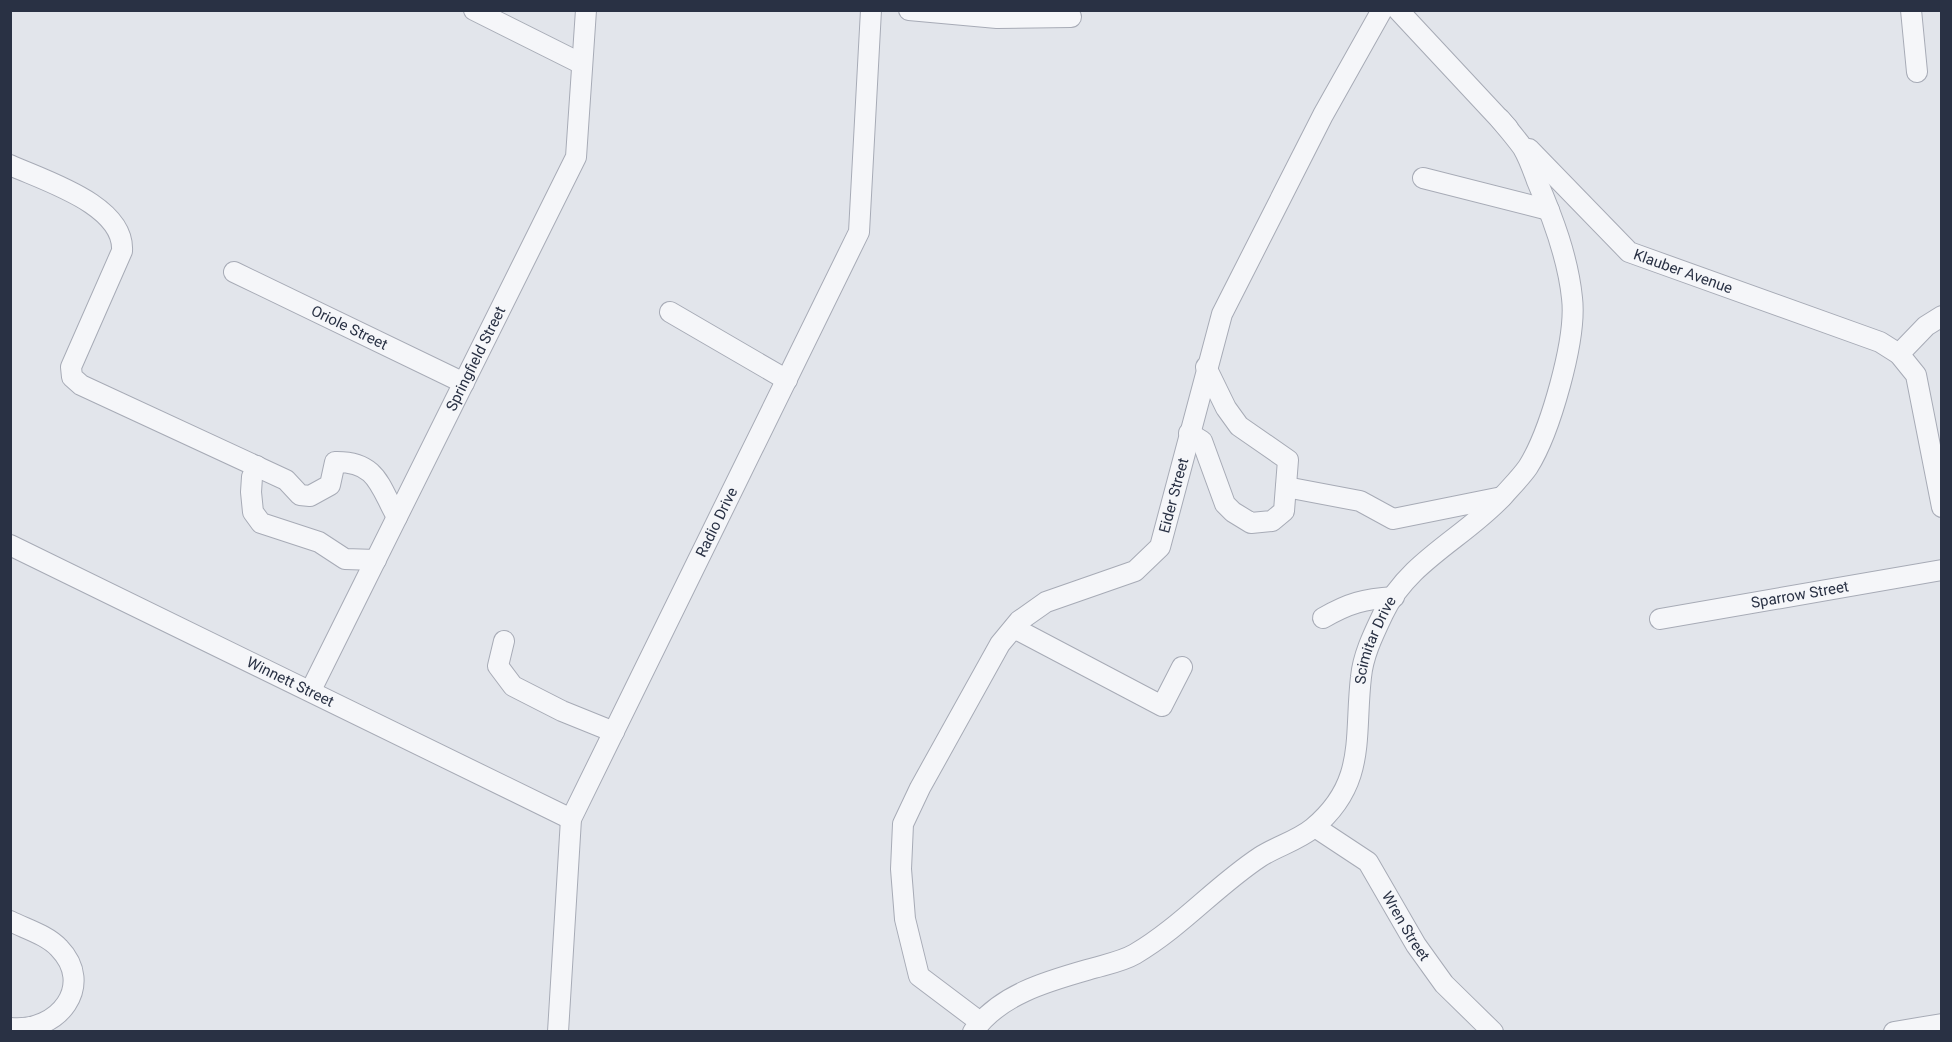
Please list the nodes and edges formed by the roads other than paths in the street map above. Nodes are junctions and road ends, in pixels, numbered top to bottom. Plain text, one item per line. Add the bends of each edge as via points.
1 (474, 10) edge
2 (586, 10) edge
3 (871, 10) edge
4 (909, 10) edge
5 (1382, 10) edge
6 (1398, 10) edge
7 (1911, 10) edge
8 (1071, 17) dead end
9 (582, 64) junction
10 (1917, 72) dead end
11 (1500, 119) junction
12 (10, 165) edge
13 (1423, 178) dead end
14 (1550, 210) junction
15 (234, 272) dead end
16 (670, 312) dead end
17 (1941, 316) edge
18 (1899, 354) junction
19 (1206, 368) junction
20 (787, 380) junction
21 (464, 383) junction
22 (1189, 433) junction
23 (257, 466) junction
24 (1940, 486) edge
25 (1286, 487) junction
26 (1502, 497) junction
27 (1941, 507) edge
28 (397, 517) junction
29 (10, 545) edge
30 (376, 560) junction
31 (1941, 570) edge
32 (1394, 597) junction
33 (1323, 618) dead end
34 (1660, 618) dead end
35 (1014, 628) junction
36 (504, 641) dead end
37 (1182, 667) dead end
38 (311, 690) junction
39 (614, 732) junction
40 (571, 819) junction
41 (1315, 827) junction
42 (10, 921) edge
43 (1941, 1024) edge
44 (976, 1027) edge
45 (10, 1028) edge
46 (558, 1032) edge
47 (1493, 1032) edge
48 (1894, 1032) edge

1 - 9 street
2 - 9 street, Springfield Street
3 - 20 street, Radio Drive via 860,232
4 - 8 street via 997,18
5 - 19 street, Eider Street via 1222,314
6 - 11 street, Klauber Avenue
7 - 10 street
9 - 21 street, Springfield Street via 576,157
11 - 14 street, Scimitar Drive via 1524,149
11 - 18 street, Klauber Avenue via 1629,252 1880,342
12 - 23 street via 101,208 120,232 122,251 71,366 72,377 81,385
13 - 14 street
14 - 26 street, Scimitar Drive via 1573,300 1567,364 1528,467
15 - 21 street, Oriole Street
16 - 20 street
17 - 18 street
18 - 24 street, Klauber Avenue via 1916,375
19 - 22 street, Eider Street
19 - 25 street via 1239,426 1288,460
20 - 39 street, Radio Drive
21 - 28 street, Springfield Street
22 - 25 street via 1202,441 1225,504 1251,523 1272,521 1284,511
22 - 35 street, Eider Street via 1160,548 1135,571 1046,602
23 - 28 street via 286,480 300,495 310,496 330,485 335,462 357,466 376,476
23 - 30 street via 251,492 253,512 261,523 319,542 345,560
24 - 27 street, Klauber Avenue
25 - 26 street via 1360,501 1393,519
26 - 32 street, Scimitar Drive via 1463,534 1416,569
28 - 30 street, Springfield Street
29 - 38 street, Winnett Street
30 - 38 street, Springfield Street
31 - 34 street, Sparrow Street
32 - 33 street via 1365,599
32 - 41 street, Scimitar Drive via 1371,640 1361,675 1354,767 1340,798
35 - 37 street via 1162,706
35 - 44 street, Eider Street via 995,654 903,824 904,919 919,976
36 - 39 street via 498,666 513,686
38 - 40 street, Winnett Street
39 - 40 street, Radio Drive
40 - 46 street, Radio Drive
41 - 44 street, Scimitar Drive via 1262,856 1177,926 1132,955 1007,1000
41 - 47 street, Wren Street via 1368,862 1416,945 1444,984
42 - 45 street via 60,948 70,965 72,984 67,1003 55,1018 38,1027
43 - 48 street

